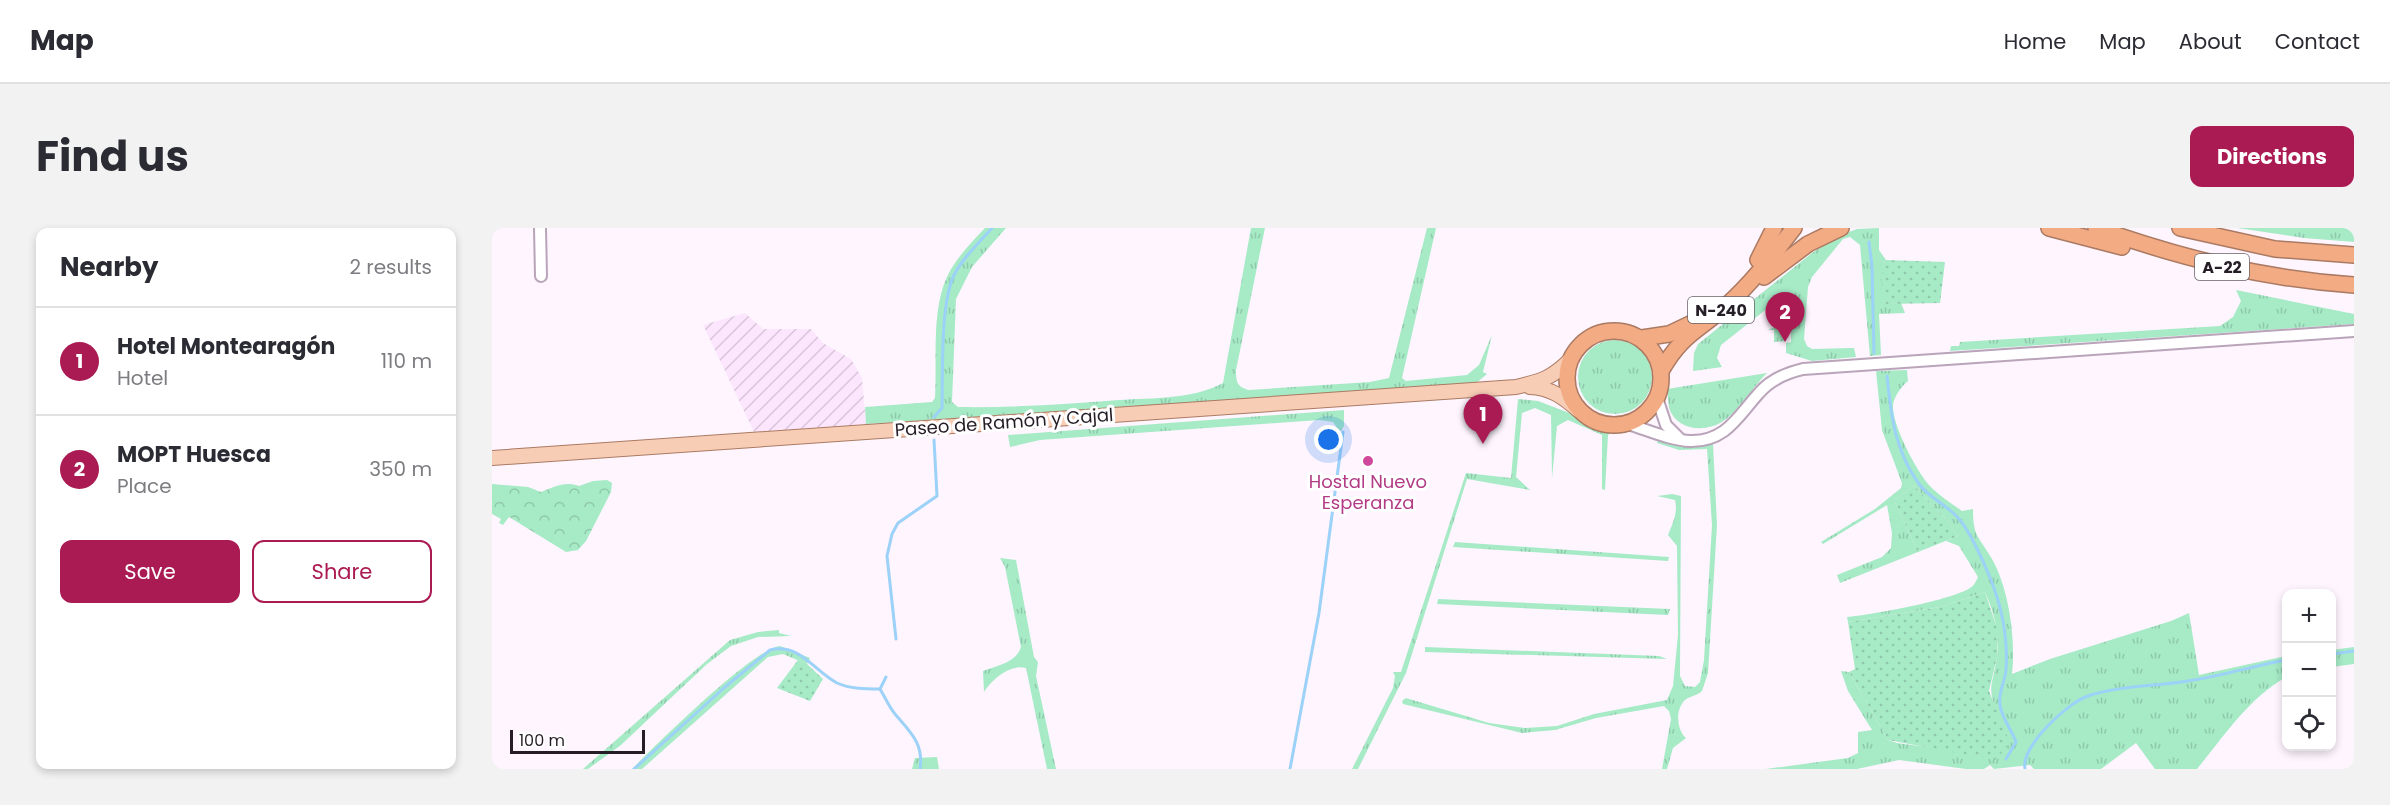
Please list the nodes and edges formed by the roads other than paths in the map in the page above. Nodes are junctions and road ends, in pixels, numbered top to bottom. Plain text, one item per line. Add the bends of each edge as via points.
1 (540, 228) edge
2 (1774, 228) edge
3 (1794, 228) edge
4 (1841, 228) edge
5 (2049, 228) edge
6 (2096, 228) edge
7 (2180, 228) edge
8 (2354, 255) edge
9 (2258, 275) junction
10 (541, 276) dead end
11 (2354, 285) edge
12 (1723, 304) junction
13 (2354, 331) edge
14 (1642, 338) junction
15 (1672, 340) junction
16 (1571, 359) junction
17 (1661, 371) junction
18 (1516, 387) junction
19 (1658, 398) junction
20 (1578, 410) junction
21 (1628, 424) junction
22 (1682, 440) junction
23 (492, 458) edge

1 - 10 street
2 - 12 highway via 1756,264
3 - 12 highway, N-240 via 1761,271
4 - 12 highway via 1791,255
5 - 9 highway via 2163,258
6 - 9 highway, A-22 via 2174,255
7 - 8 highway, A-22 via 2275,249
9 - 11 highway, A-22
12 - 15 highway, N-240
13 - 22 street via 1803,369 1768,384 1727,431 1700,440
14 - 15 highway
14 - 16 highway via 1621,332 1597,334 1586,340
14 - 17 highway
15 - 17 highway
16 - 18 main road via 1556,374
16 - 20 highway via 1567,369 1568,391
17 - 19 highway
18 - 20 main road via 1543,388 1559,394
18 - 23 main road, Paseo de Ramón y Cajal
19 - 21 highway via 1645,414
19 - 22 street via 1666,425
20 - 21 highway via 1601,424
21 - 22 street

